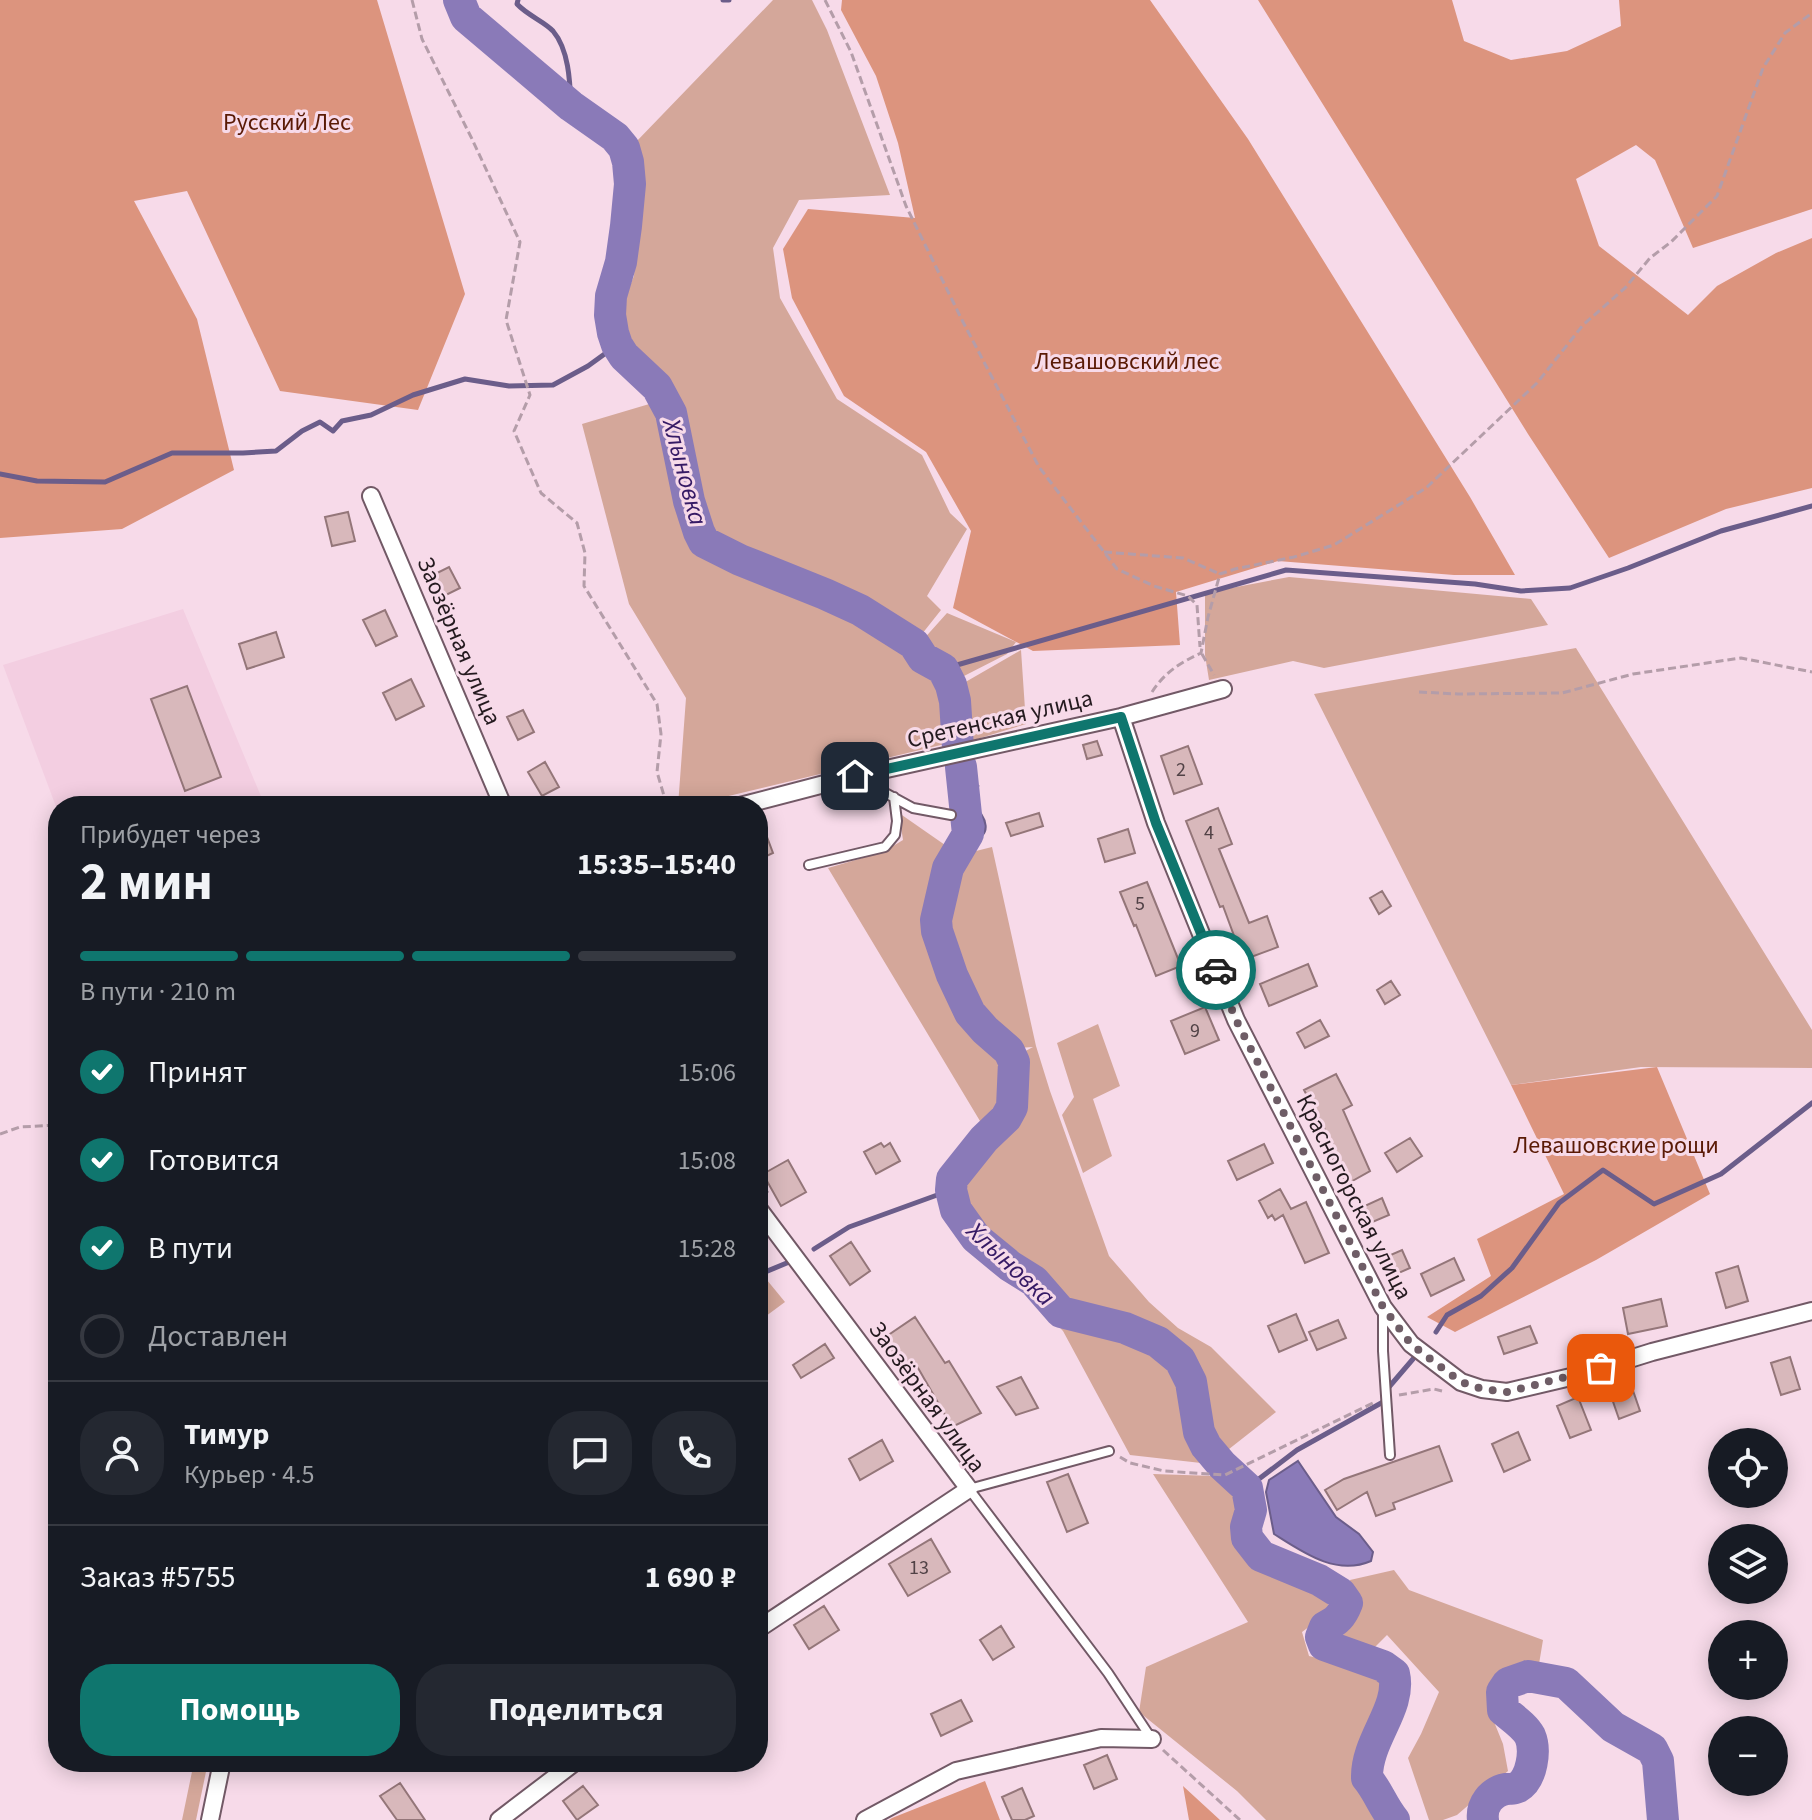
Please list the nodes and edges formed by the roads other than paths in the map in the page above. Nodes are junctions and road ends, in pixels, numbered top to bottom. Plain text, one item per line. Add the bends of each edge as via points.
1 (371, 496) dead end
2 (1223, 689) road end
3 (1121, 717) junction
4 (855, 776) junction
5 (499, 796) edge
6 (894, 797) junction
7 (768, 799) edge
8 (951, 815) dead end
9 (809, 865) dead end
10 (768, 1221) edge
11 (1383, 1307) junction
12 (1812, 1311) edge
13 (1109, 1451) road end
14 (1390, 1455) dead end
15 (969, 1489) junction
16 (768, 1622) edge
17 (1152, 1739) joint
18 (220, 1772) edge
19 (230, 1772) edge
20 (562, 1772) edge
21 (210, 1820) edge
22 (220, 1820) edge
23 (499, 1820) edge
24 (865, 1820) edge

1 - 5 street, Заозёрная улица
2 - 3 street, Сретенская улица
3 - 4 street, Сретенская улица
3 - 11 street, Красногорская улица via 1156,823 1236,1020
4 - 6 lane
4 - 7 street, Сретенская улица
6 - 8 lane via 913,808
6 - 9 lane via 895,835 885,847
10 - 15 street, Заозёрная улица
11 - 12 street, Красногорская улица via 1411,1344 1461,1382 1507,1392
11 - 14 lane
13 - 15 lane
15 - 16 street, Заозёрная улица
15 - 17 lane
17 - 24 street via 1101,1738 956,1771
18 - 21 street
19 - 22 street
20 - 23 street

